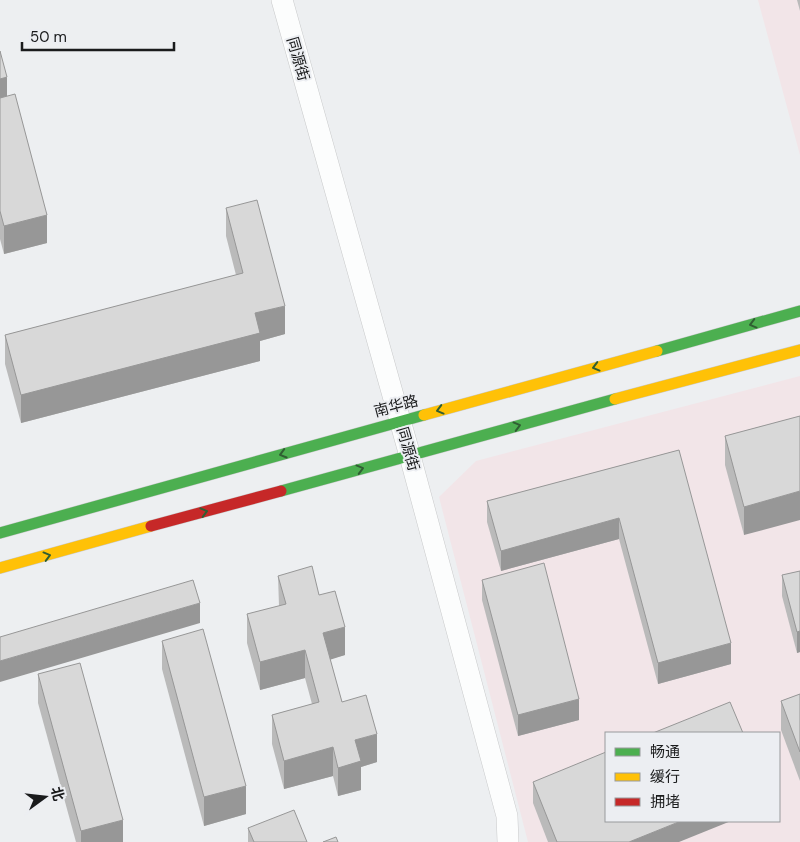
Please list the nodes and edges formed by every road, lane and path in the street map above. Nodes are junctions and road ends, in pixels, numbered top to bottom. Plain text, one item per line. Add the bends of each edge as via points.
1 (282, 0) edge
2 (800, 311) edge
3 (800, 350) edge
4 (400, 421) junction
5 (410, 456) junction
6 (0, 532) edge
7 (0, 568) edge
8 (508, 842) edge

1 - 4 street, 同源街
2 -> 4 main road, 南华路
5 -> 3 main road
4 - 5 street, 同源街
4 -> 6 main road, 南华路
7 -> 5 main road
5 - 8 street, 同源街 via 507,816

